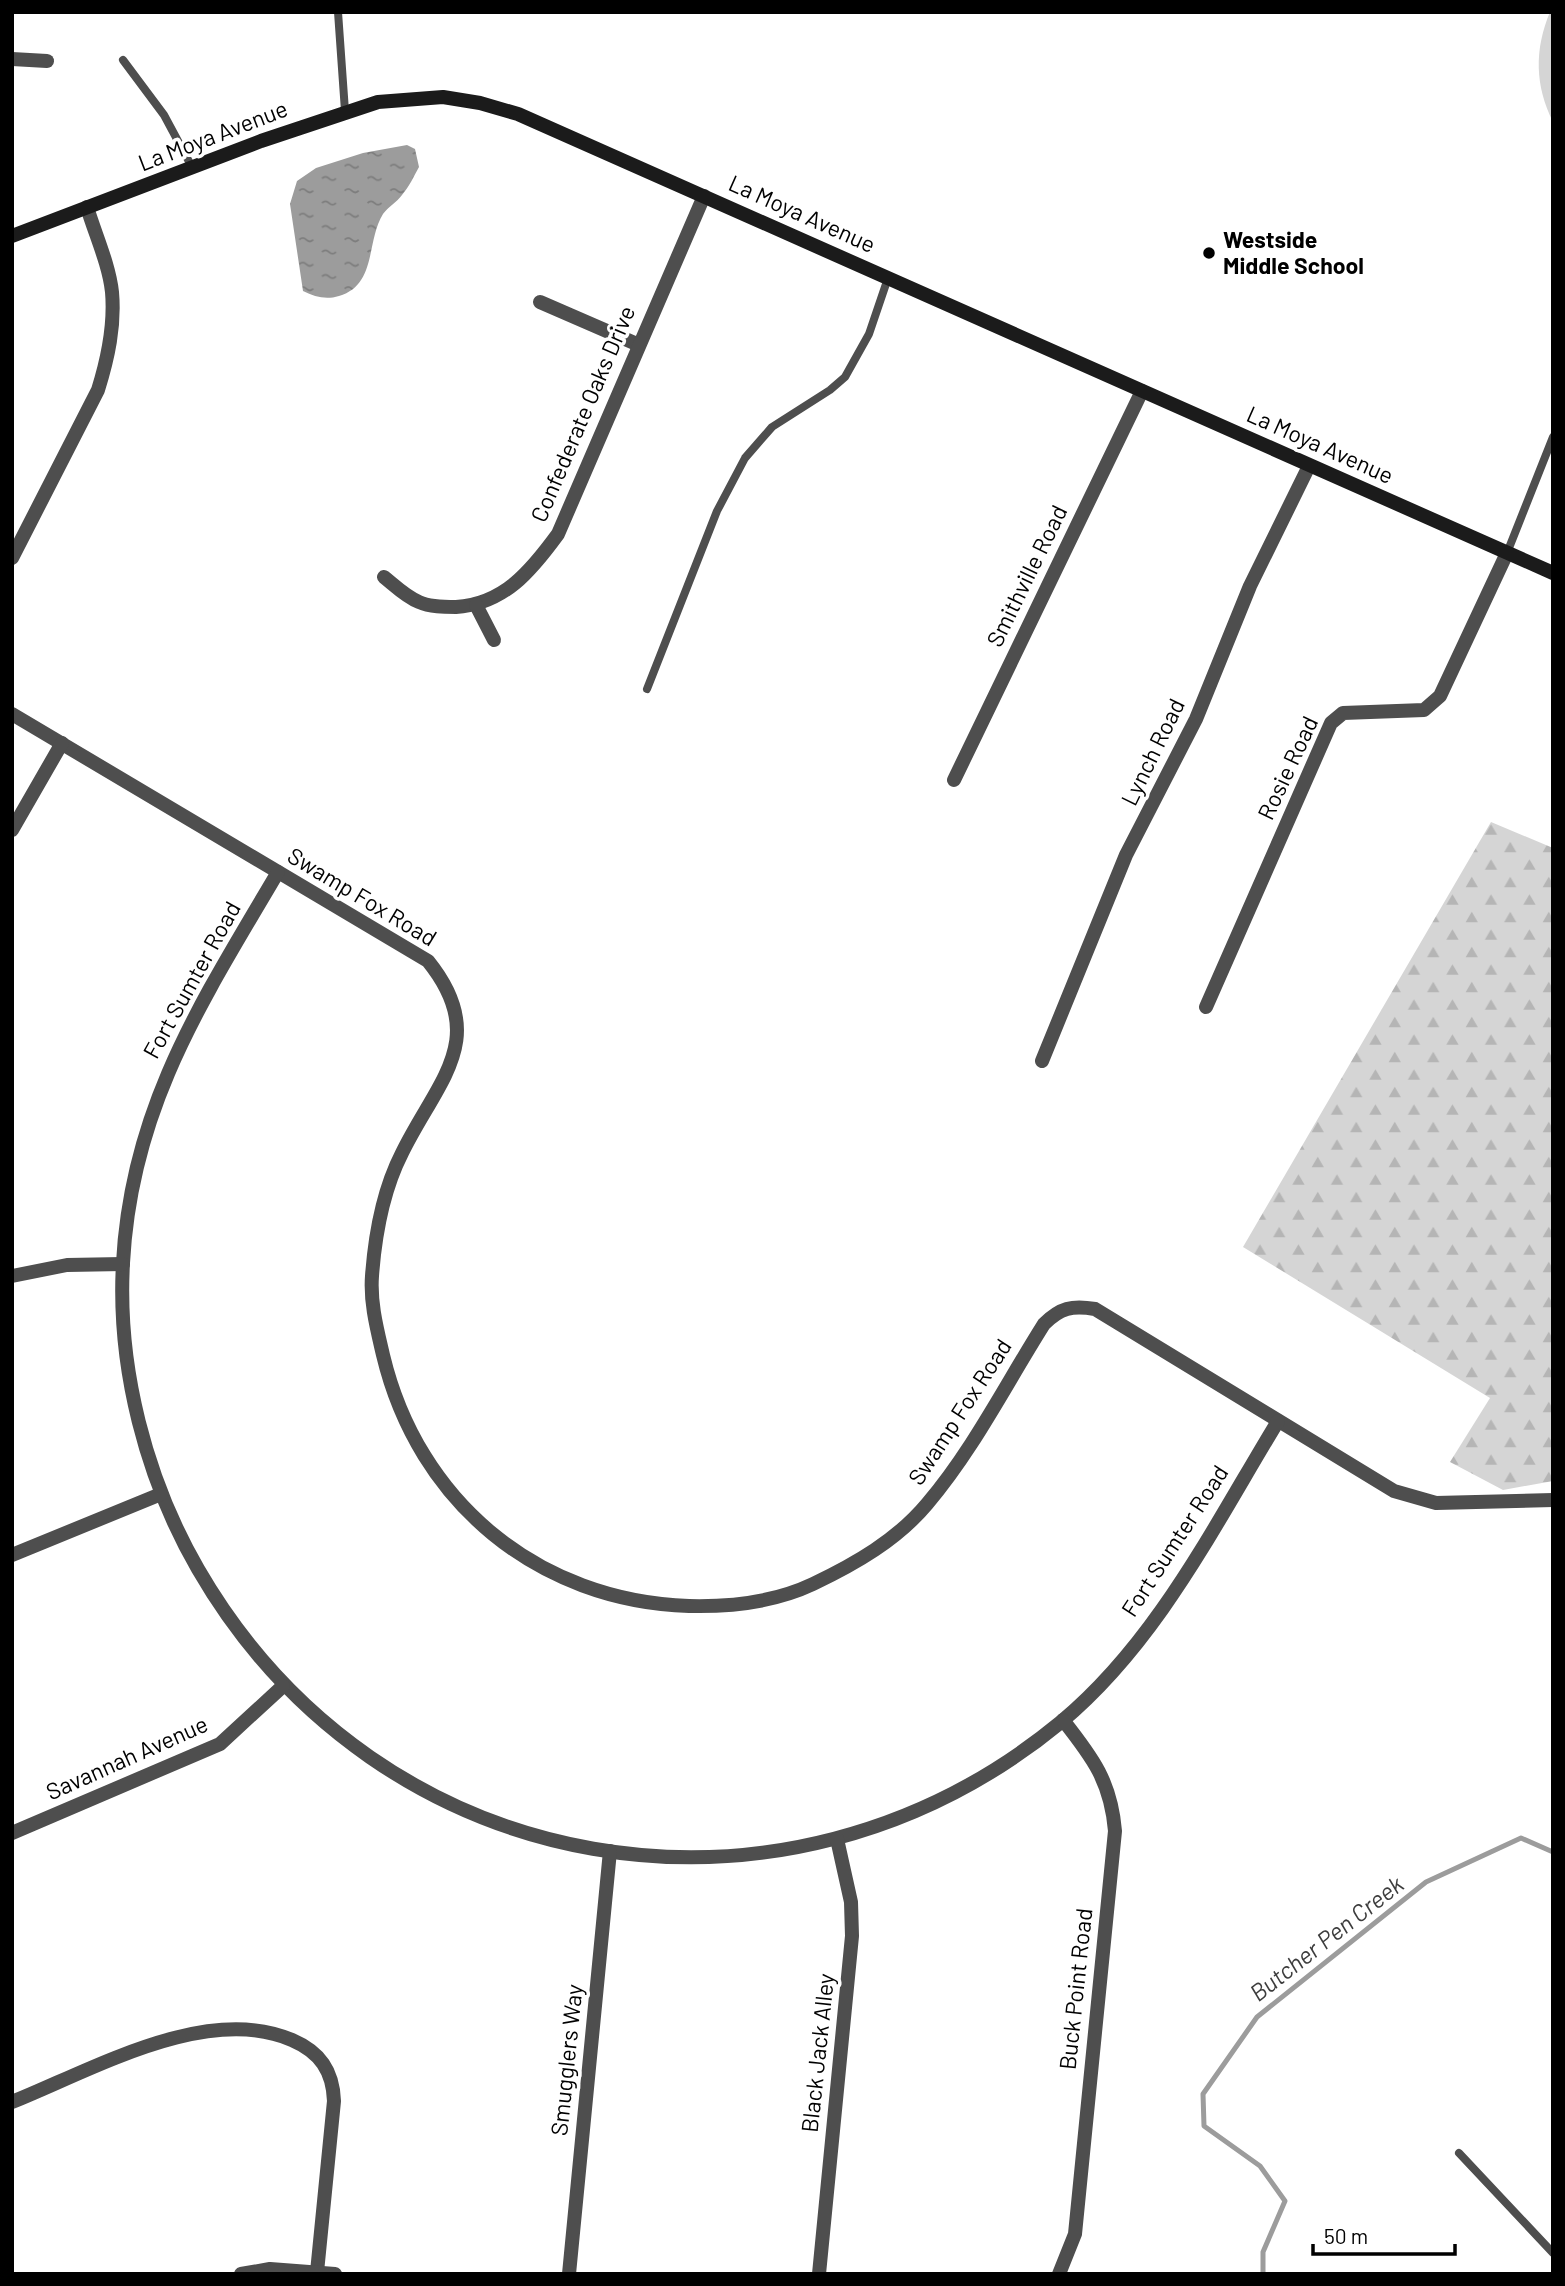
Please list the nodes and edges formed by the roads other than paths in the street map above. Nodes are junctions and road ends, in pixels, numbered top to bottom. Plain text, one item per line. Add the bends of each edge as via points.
1 (338, 12) edge
2 (12, 60) edge
3 (123, 60) dead end
4 (47, 61) dead end
5 (345, 111) junction
6 (193, 169) junction
7 (704, 196) junction
8 (87, 207) junction
9 (12, 236) edge
10 (888, 278) junction
11 (540, 302) dead end
12 (639, 345) junction
13 (1142, 391) junction
14 (1553, 437) edge
15 (1309, 466) junction
16 (1507, 552) junction
17 (12, 558) edge
18 (1553, 573) edge
19 (384, 577) dead end
20 (476, 605) junction
21 (494, 640) dead end
22 (647, 688) dead end
23 (12, 714) edge
24 (62, 743) junction
25 (954, 780) dead end
26 (12, 830) edge
27 (278, 872) junction
28 (1206, 1007) dead end
29 (1042, 1061) dead end
30 (123, 1264) junction
31 (12, 1276) edge
32 (1278, 1421) junction
33 (161, 1494) junction
34 (1553, 1500) edge
35 (12, 1555) edge
36 (283, 1686) junction
37 (1063, 1720) junction
38 (12, 1833) edge
39 (837, 1839) junction
40 (610, 1852) junction
41 (12, 2102) edge
42 (1459, 2153) dead end
43 (1553, 2253) edge
44 (317, 2272) edge
45 (241, 2274) edge
46 (335, 2274) edge
47 (569, 2274) edge
48 (819, 2274) edge
49 (1059, 2274) edge

1 - 5 lane
2 - 4 street
3 - 6 lane via 164,115
5 - 6 street, La Moya Avenue
5 - 7 street, La Moya Avenue via 412,97 480,103 518,114
6 - 8 street, La Moya Avenue
7 - 10 street, La Moya Avenue
7 - 12 street, Confederate Oaks Drive
8 - 9 street, La Moya Avenue
8 - 17 street via 112,290 107,360 98,390
10 - 13 street, La Moya Avenue
10 - 22 lane via 859,358 845,377 772,427 745,458 717,511
11 - 12 street
12 - 20 street, Confederate Oaks Drive via 558,534 533,569 505,592
13 - 15 street, La Moya Avenue
13 - 25 street, Smithville Road
14 - 16 lane
15 - 16 street, La Moya Avenue
15 - 29 street, Lynch Road via 1250,586 1191,732 1122,866
16 - 18 street, La Moya Avenue
16 - 28 street, Rosie Road via 1440,696 1424,710 1343,713 1331,723
19 - 20 street, Confederate Oaks Drive via 418,602 441,608
20 - 21 street
23 - 24 street, Swamp Fox Road
24 - 26 street
24 - 27 street, Swamp Fox Road
27 - 30 street, Fort Sumter Road via 191,1019 153,1105 132,1188
27 - 32 street, Swamp Fox Road via 428,961 445,982 456,1010 459,1033 454,1058 401,1154 387,1193 372,1280 374,1319 391,1391 413,1440 440,1481 505,1546 539,1567 589,1590 626,1600 713,1607 756,1602 806,1587 854,1564 926,1506 1044,1324 1057,1311 1075,1305 1095,1309
30 - 31 street via 67,1265
30 - 33 street, Fort Sumter Road via 125,1335 134,1392
32 - 34 street, Swamp Fox Road via 1394,1491 1436,1503
32 - 37 street, Fort Sumter Road via 1161,1615
33 - 35 street
33 - 36 street, Fort Sumter Road via 180,1539 208,1586
36 - 38 street, Savannah Avenue via 220,1744
36 - 40 street, Fort Sumter Road via 370,1759 460,1809 558,1842
37 - 39 street, Fort Sumter Road via 969,1785 918,1811
37 - 49 street, Buck Point Road via 1100,1772 1113,1806 1115,1831 1075,2234
39 - 40 street, Fort Sumter Road via 714,1858
39 - 48 street, Black Jack Alley via 851,1902 852,1936
40 - 47 street, Smugglers Way
41 - 44 street via 168,2038 196,2032 238,2028 279,2035 303,2045 322,2060 334,2091
42 - 43 lane
44 - 45 street via 270,2269
44 - 46 street

